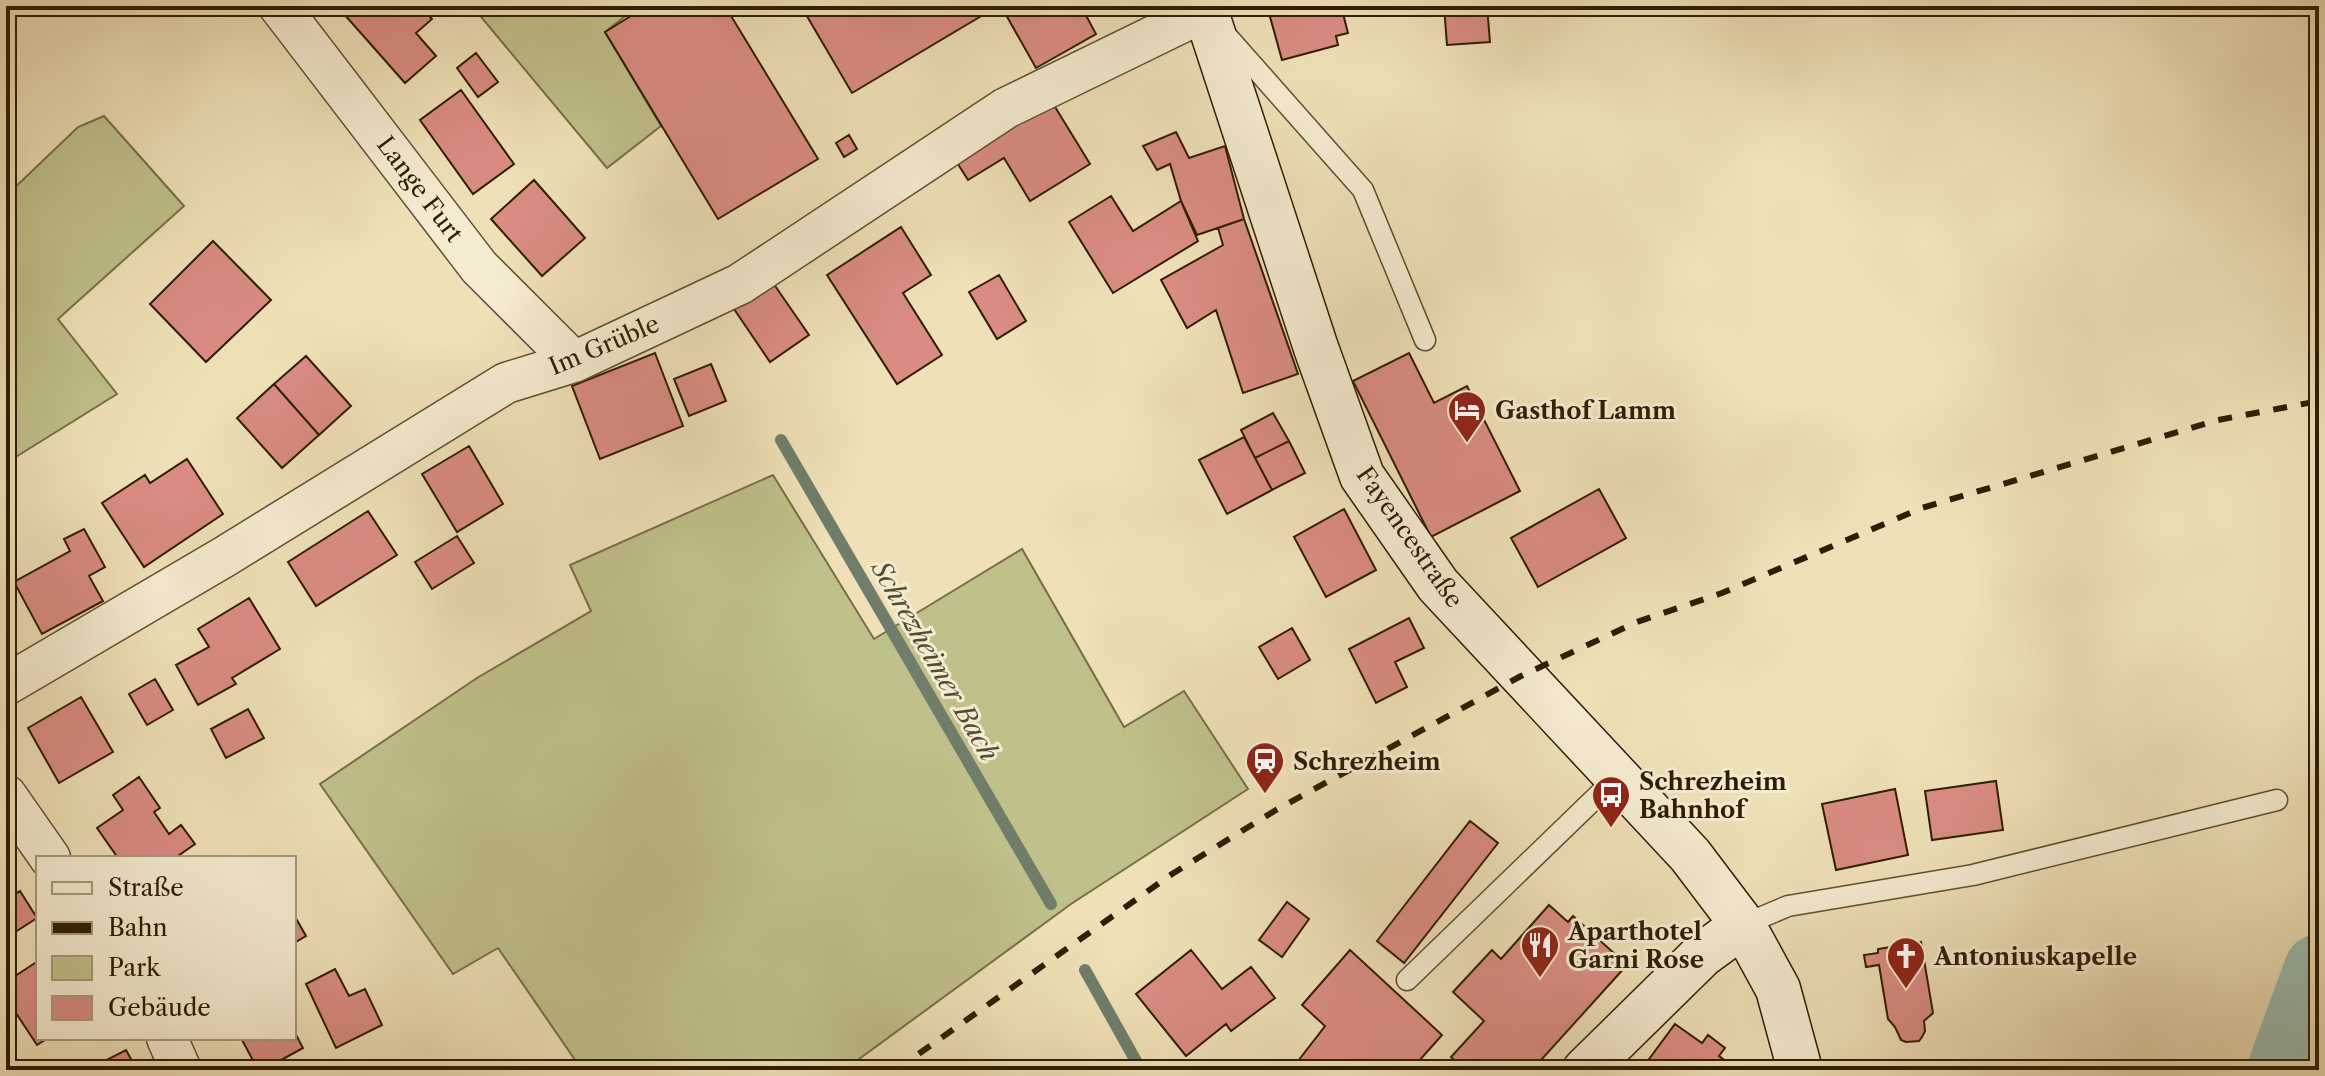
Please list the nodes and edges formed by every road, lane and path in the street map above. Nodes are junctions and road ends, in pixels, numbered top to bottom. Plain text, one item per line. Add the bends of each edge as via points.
1 (279, 6) edge
2 (1204, 8) edge
3 (1425, 340) dead end
4 (574, 362) junction
5 (6, 685) edge
6 (1616, 778) junction
7 (6, 795) edge
8 (2277, 800) dead end
9 (49, 856) edge
10 (1743, 925) junction
11 (1407, 980) dead end
12 (168, 1040) edge
13 (181, 1070) edge
14 (1585, 1070) edge
15 (1800, 1070) edge

1 - 4 street, Lange Furt via 479,267
2 - 3 lane via 1363,190
2 - 4 street, Im Grüble via 1006,108 740,284
2 - 6 street, Fayencestraße via 1362,476 1438,585
4 - 5 street, Im Grüble via 506,383
6 - 10 street, Fayencestraße via 1690,855
6 - 11 lane
7 - 9 street
8 - 10 lane via 1973,875 1788,906
10 - 14 street via 1702,955
10 - 15 street, Fayencestraße via 1778,989
12 - 13 street

